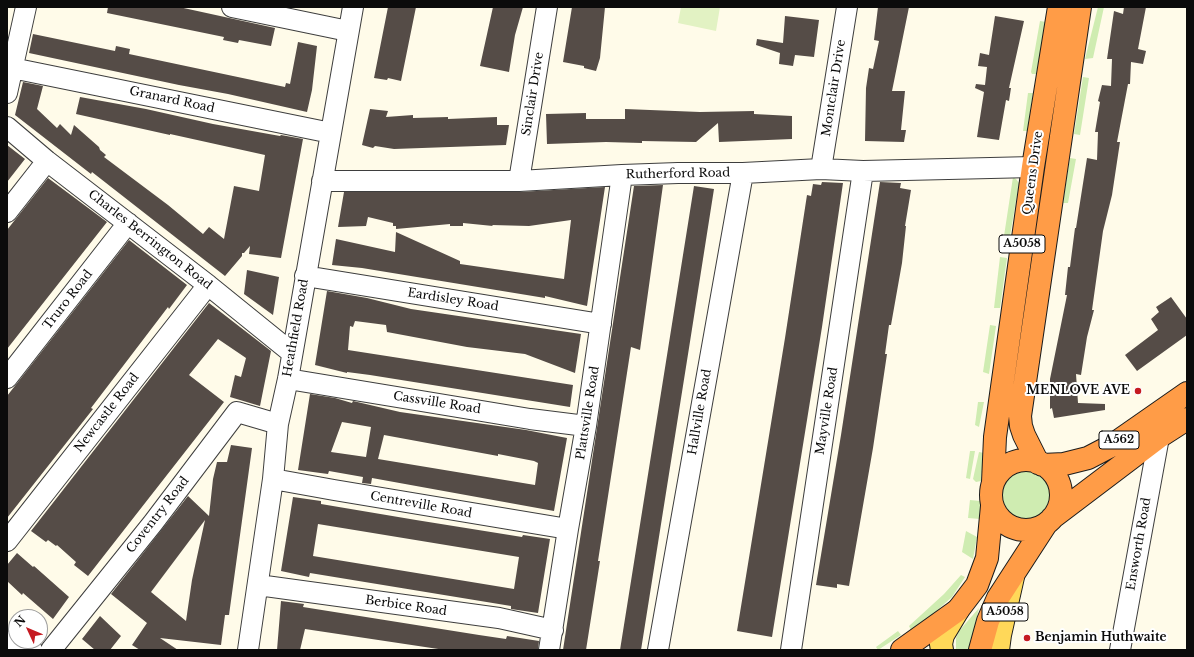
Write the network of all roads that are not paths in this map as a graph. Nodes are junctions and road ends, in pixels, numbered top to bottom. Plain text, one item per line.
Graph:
1 (26, 7) edge
2 (232, 7) edge
3 (353, 7) edge
4 (547, 7) edge
5 (848, 7) edge
6 (1059, 7) edge
7 (1080, 7) edge
8 (348, 31) junction
9 (12, 68) junction
10 (7, 93) edge
11 (7, 127) edge
12 (331, 133) junction
13 (47, 162) junction
14 (1033, 167) junction
15 (821, 169) junction
16 (863, 172) junction
17 (743, 173) junction
18 (622, 175) junction
19 (519, 180) junction
20 (322, 181) junction
21 (7, 212) edge
22 (128, 223) junction
23 (305, 276) junction
24 (208, 285) junction
25 (601, 324) junction
26 (292, 353) junction
27 (7, 378) edge
28 (288, 379) junction
29 (1187, 393) edge
30 (1187, 419) edge
31 (278, 424) junction
32 (586, 426) junction
33 (1159, 437) junction
34 (1040, 464) junction
35 (274, 479) junction
36 (993, 482) junction
37 (992, 506) junction
38 (1049, 521) junction
39 (568, 529) junction
40 (7, 541) edge
41 (1014, 574) junction
42 (258, 585) junction
43 (958, 610) junction
44 (552, 630) junction
45 (51, 650) edge
46 (248, 650) edge
47 (550, 650) edge
48 (658, 650) edge
49 (790, 650) edge
50 (902, 650) edge
51 (942, 650) edge
52 (980, 650) edge
53 (998, 650) edge
54 (1120, 650) edge

1 - 9 street
2 - 8 street
3 - 8 street, Heathfield Road
4 - 19 street, Sinclair Drive
5 - 15 street, Montclair Drive
6 - 14 highway, Queens Drive / A5058
7 - 34 highway, Queens Drive / A5058
8 - 12 street, Heathfield Road
9 - 10 street
9 - 12 street, Granard Road
11 - 13 street, Charles Berrington Road
12 - 20 street, Heathfield Road
13 - 21 street
13 - 22 street, Charles Berrington Road
14 - 16 street, Rutherford Road
14 - 36 highway, Queens Drive / A5058
15 - 16 street, Rutherford Road
15 - 17 street, Rutherford Road
16 - 49 street, Mayville Road
17 - 18 street, Rutherford Road
17 - 48 street, Hallville Road
18 - 19 street, Rutherford Road
18 - 25 street, Plattsville Road
19 - 20 street, Rutherford Road
20 - 23 street, Heathfield Road
22 - 24 street, Charles Berrington Road
22 - 27 street, Truro Road
23 - 25 street, Eardisley Road
23 - 26 street, Heathfield Road
24 - 26 street, Charles Berrington Road
24 - 40 street, Newcastle Road
25 - 32 street, Plattsville Road
26 - 28 street, Heathfield Road
28 - 31 street, Heathfield Road
28 - 32 street, Cassville Road
29 - 34 highway, A562
30 - 33 highway, A562
31 - 35 street, Heathfield Road
31 - 45 street, Coventry Road
32 - 39 street, Plattsville Road
33 - 38 highway, A562
33 - 54 street, Ensworth Road
34 - 36 highway, A562
34 - 38 highway, A562
35 - 39 street, Centreville Road
35 - 42 street, Heathfield Road
36 - 37 highway
37 - 38 highway, A562
37 - 43 highway
38 - 41 highway, A562
39 - 44 street, Plattsville Road
41 - 52 highway, A562
41 - 53 main road, A5058
42 - 44 street, Berbice Road
42 - 46 street, Heathfield Road
43 - 50 highway
43 - 51 main road
44 - 47 street, Plattsville Road

